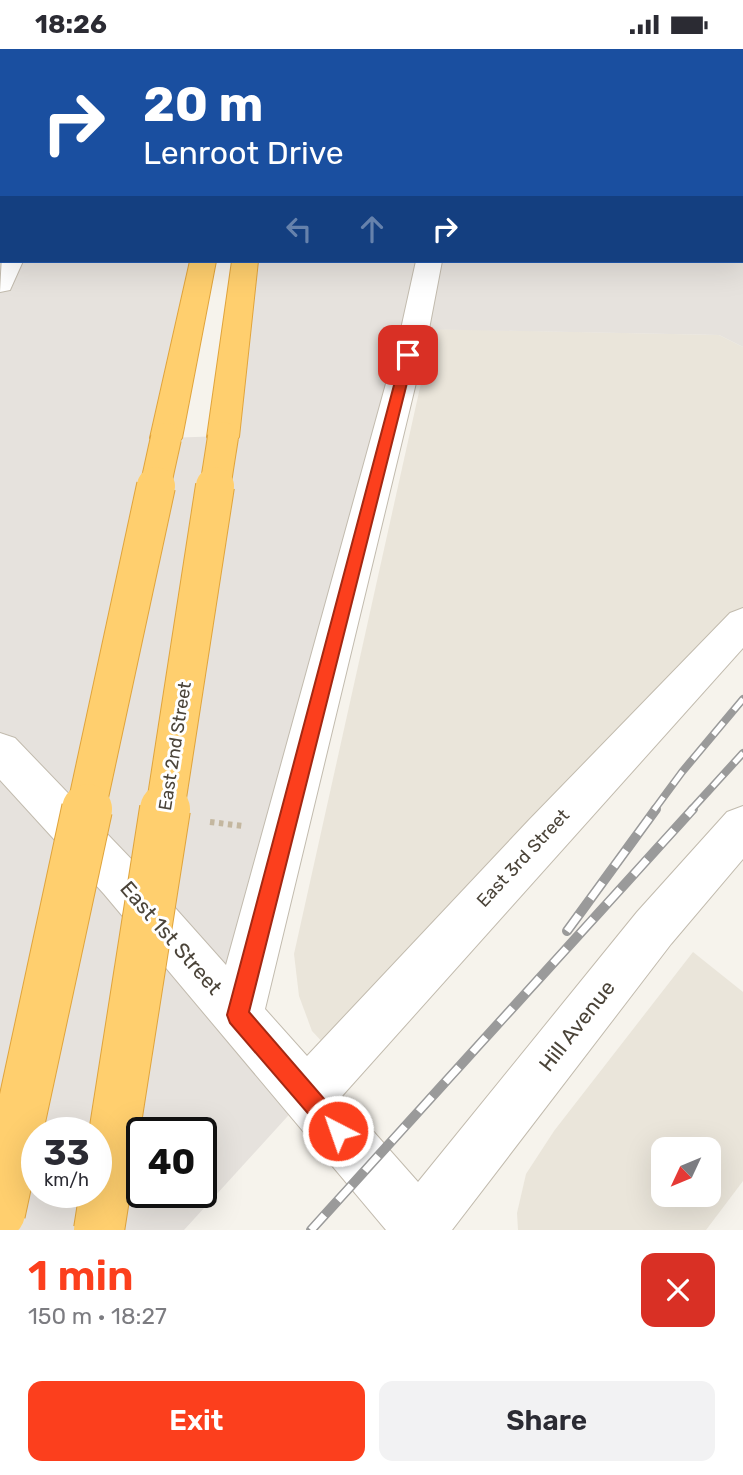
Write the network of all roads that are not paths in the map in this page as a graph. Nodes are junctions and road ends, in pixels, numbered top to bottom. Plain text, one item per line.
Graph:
1 (9, 263) edge
2 (203, 263) edge
3 (245, 263) edge
4 (429, 263) edge
5 (0, 284) edge
6 (743, 623) edge
7 (0, 751) edge
8 (23, 793) edge
9 (743, 826) edge
10 (237, 1015) junction
11 (307, 1095) junction
12 (0, 1213) edge
13 (420, 1229) edge
14 (99, 1230) edge

1 - 5 street
2 - 12 highway, bridge
3 - 14 highway, East 2nd Street, bridge
4 - 10 street
6 - 11 street, East 3rd Street
7 - 8 street, East 1st Street
8 - 10 street, East 1st Street
9 - 13 street, Hill Avenue
10 - 11 street, East 1st Street
11 - 13 street, East 1st Street

